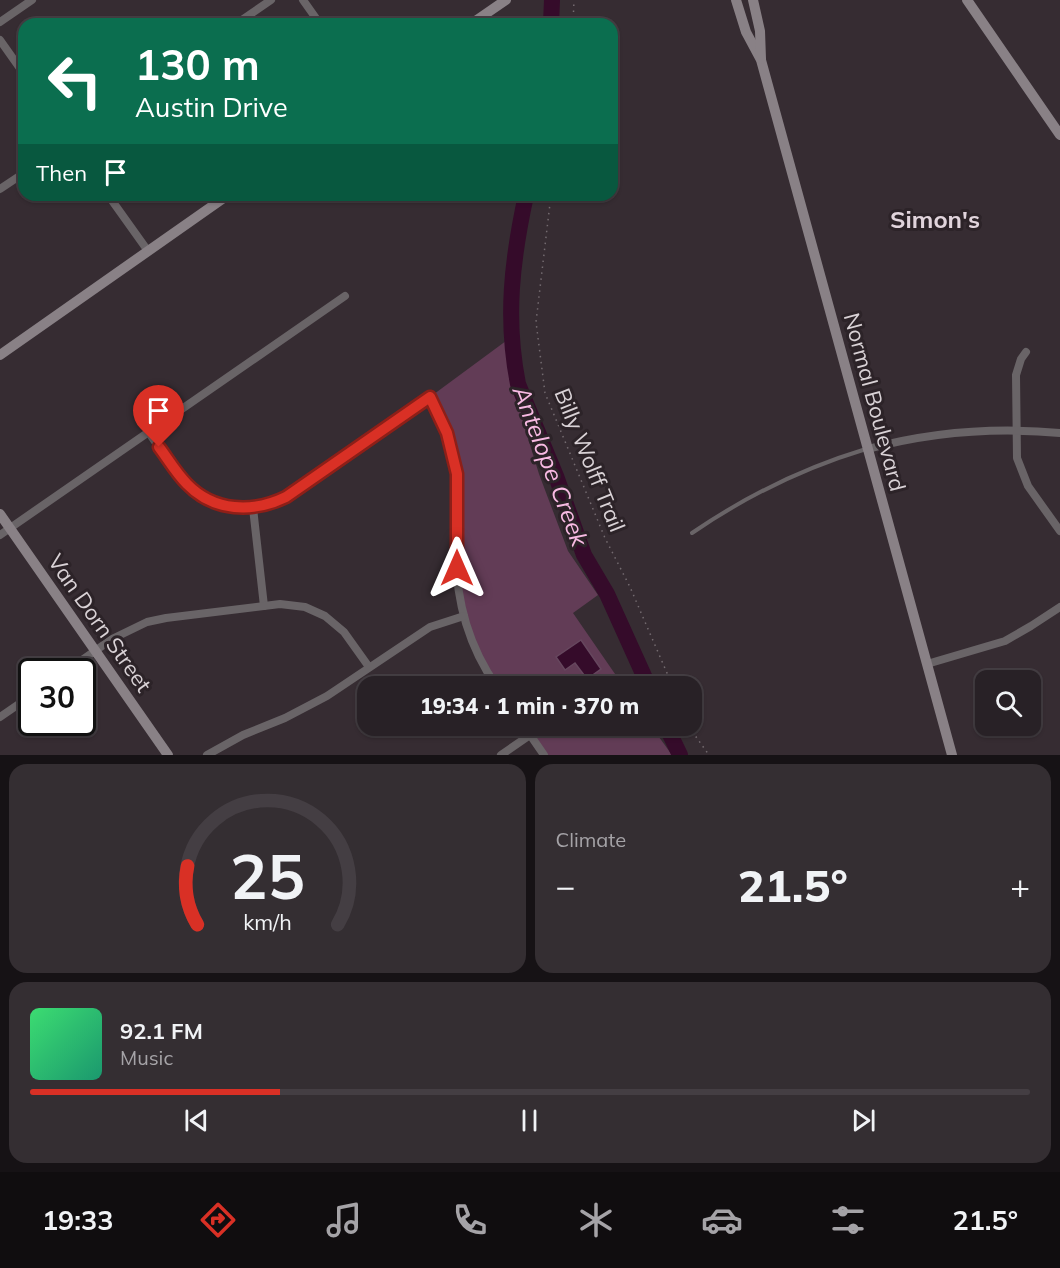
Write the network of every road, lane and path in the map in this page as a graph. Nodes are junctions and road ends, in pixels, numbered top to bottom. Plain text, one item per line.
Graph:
1 (32, 0) edge
2 (271, 0) edge
3 (303, 0) edge
4 (506, 0) edge
5 (574, 0) edge
6 (736, 0) edge
7 (753, 0) edge
8 (968, 1) edge
9 (245, 18) edge
10 (316, 18) edge
11 (480, 18) edge
12 (573, 18) edge
13 (0, 22) edge
14 (0, 40) edge
15 (761, 60) junction
16 (18, 66) edge
17 (1060, 135) edge
18 (18, 177) edge
19 (0, 189) edge
20 (112, 201) edge
21 (219, 201) edge
22 (550, 201) edge
23 (147, 251) junction
24 (345, 296) dead end
25 (1026, 352) dead end
26 (0, 354) edge
27 (1016, 430) junction
28 (149, 433) junction
29 (1060, 433) edge
30 (868, 449) junction
31 (253, 508) junction
32 (0, 514) edge
33 (10, 529) junction
34 (1060, 531) edge
35 (692, 533) dead end
36 (0, 536) edge
37 (264, 606) junction
38 (1060, 607) edge
39 (464, 616) junction
40 (96, 651) junction
41 (86, 658) edge
42 (927, 664) junction
43 (369, 668) junction
44 (490, 676) edge
45 (668, 676) edge
46 (18, 705) edge
47 (0, 717) edge
48 (529, 736) edge
49 (531, 736) edge
50 (695, 736) edge
51 (168, 755) edge
52 (207, 755) edge
53 (501, 755) edge
54 (544, 755) edge
55 (709, 755) edge
56 (952, 755) edge

1 - 13 street
2 - 9 street
3 - 10 street
4 - 11 main road
5 - 12 path
6 - 15 main road, Normal Boulevard
7 - 15 main road, Normal Boulevard
8 - 17 main road
14 - 16 street
15 - 30 main road, Normal Boulevard
18 - 19 street
20 - 23 street
21 - 23 main road
22 - 45 path, Billy Wolff Trail
23 - 26 main road
24 - 28 street
25 - 27 street
27 - 29 street
27 - 30 street
27 - 34 street
28 - 31 street
28 - 33 street
30 - 35 lane
30 - 42 main road, Normal Boulevard
31 - 37 street
31 - 39 street
32 - 33 main road, Van Dorn Street
33 - 36 street
33 - 40 main road, Van Dorn Street
37 - 40 street
37 - 43 street
38 - 42 street
39 - 43 street
39 - 44 street
40 - 41 street
40 - 51 main road, Van Dorn Street
42 - 56 main road, Normal Boulevard
43 - 52 street
46 - 47 street
48 - 53 street
49 - 54 street
50 - 55 path

